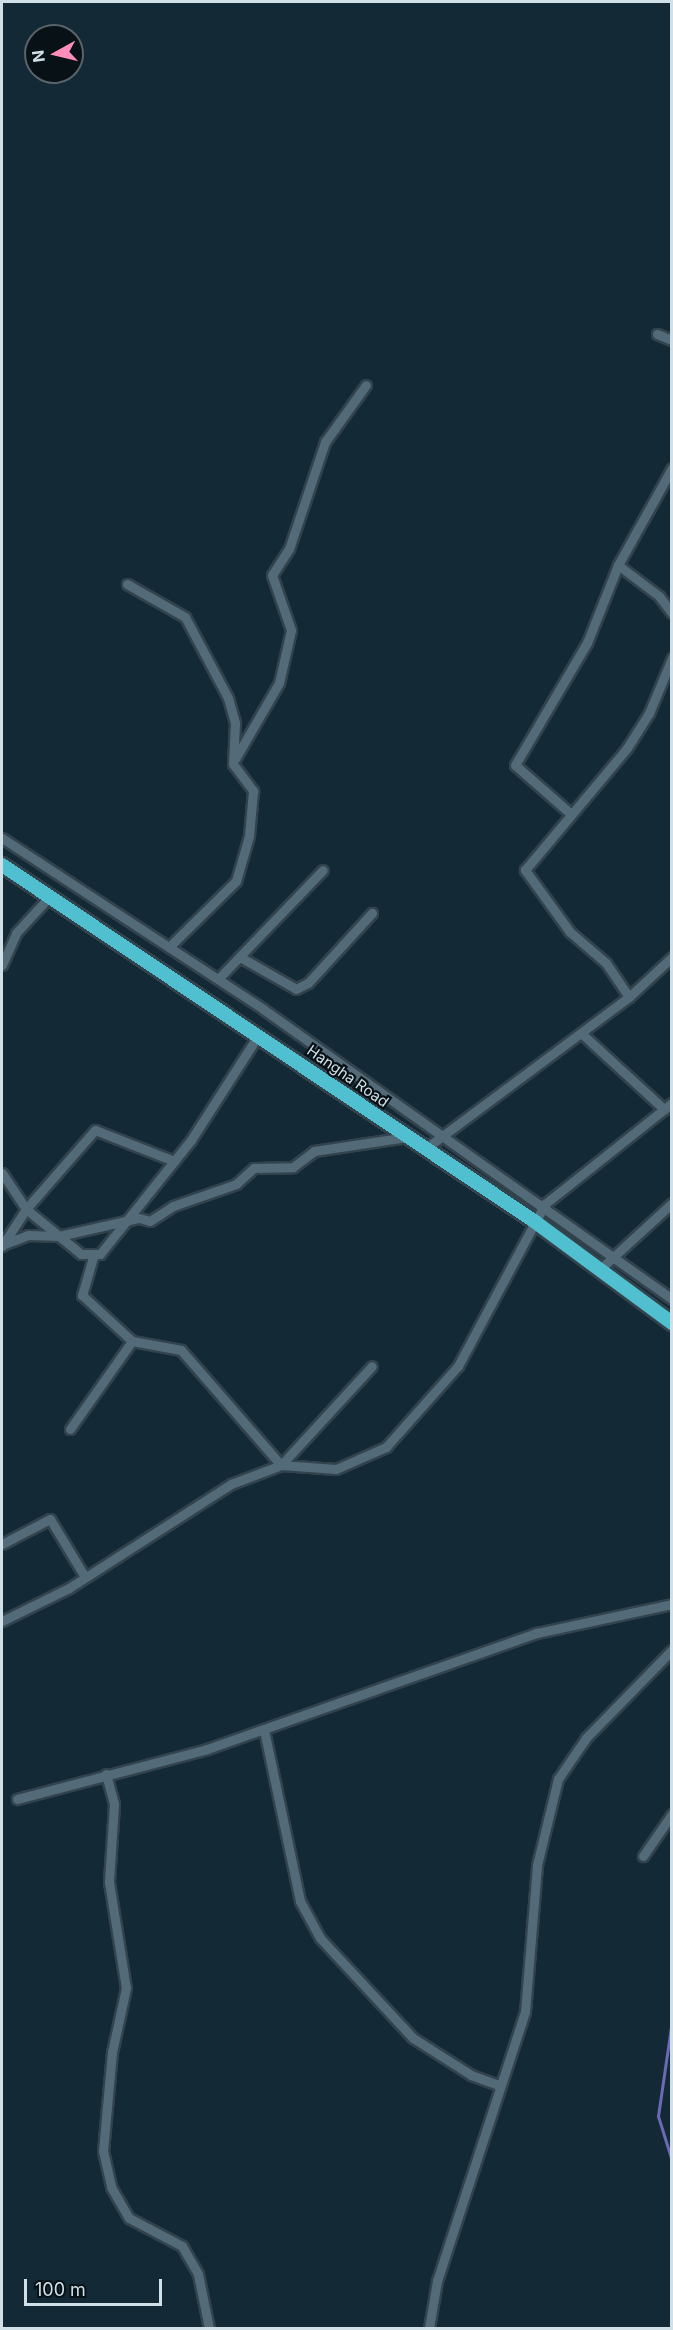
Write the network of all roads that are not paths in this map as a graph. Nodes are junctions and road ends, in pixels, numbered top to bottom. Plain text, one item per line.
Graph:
1 (657, 334) dead end
2 (672, 340) edge
3 (366, 385) dead end
4 (672, 468) edge
5 (618, 565) junction
6 (127, 584) dead end
7 (672, 614) edge
8 (672, 658) edge
9 (234, 761) junction
10 (571, 814) junction
11 (2, 838) edge
12 (2, 864) edge
13 (322, 870) dead end
14 (50, 896) junction
15 (372, 913) dead end
16 (169, 947) junction
17 (240, 957) junction
18 (672, 957) edge
19 (2, 965) edge
20 (218, 979) junction
21 (629, 997) junction
22 (581, 1033) junction
23 (259, 1034) junction
24 (668, 1106) edge
25 (442, 1136) junction
26 (407, 1137) junction
27 (425, 1149) junction
28 (174, 1161) junction
29 (2, 1173) edge
30 (672, 1203) edge
31 (545, 1204) junction
32 (26, 1209) junction
33 (534, 1221) junction
34 (123, 1222) junction
35 (59, 1236) junction
36 (2, 1246) edge
37 (612, 1256) junction
38 (93, 1257) junction
39 (599, 1270) junction
40 (672, 1299) edge
41 (672, 1323) edge
42 (132, 1341) junction
43 (372, 1366) dead end
44 (70, 1429) dead end
45 (281, 1465) junction
46 (2, 1544) edge
47 (85, 1577) junction
48 (672, 1604) edge
49 (2, 1621) edge
50 (672, 1650) edge
51 (264, 1730) junction
52 (106, 1774) junction
53 (17, 1798) dead end
54 (672, 1814) edge
55 (643, 1856) dead end
56 (499, 2085) junction
57 (209, 2328) edge
58 (429, 2328) edge

1 - 2 street
3 - 9 street
4 - 5 street
5 - 7 street
5 - 10 street
6 - 9 street
8 - 10 street
9 - 16 street
10 - 21 street
11 - 16 street
12 - 14 highway, Hangha Road
13 - 17 street
14 - 19 street
14 - 23 highway, Hangha Road
15 - 17 street
16 - 20 street
17 - 20 street
18 - 21 street
20 - 25 street
21 - 22 street
22 - 24 street
22 - 25 street
23 - 26 highway, Hangha Road
23 - 28 street
24 - 31 street
25 - 27 street
25 - 31 street
26 - 27 highway, Hangha Road
26 - 34 street
27 - 33 highway, Hangha Road
28 - 32 street
28 - 34 street
29 - 32 street
30 - 37 street
31 - 33 street
31 - 37 street
32 - 35 street
32 - 36 street
33 - 39 highway, Hangha Road
33 - 45 street
34 - 35 street
34 - 38 street
35 - 36 street
35 - 38 street
37 - 39 street
37 - 40 street
38 - 42 street
39 - 41 highway, Hangha Road
42 - 44 street
42 - 45 street
43 - 45 street
45 - 47 street
46 - 47 street
47 - 49 street
48 - 51 street
50 - 56 street
51 - 52 street
51 - 56 street
52 - 53 street
52 - 57 street
54 - 55 street
56 - 58 street

